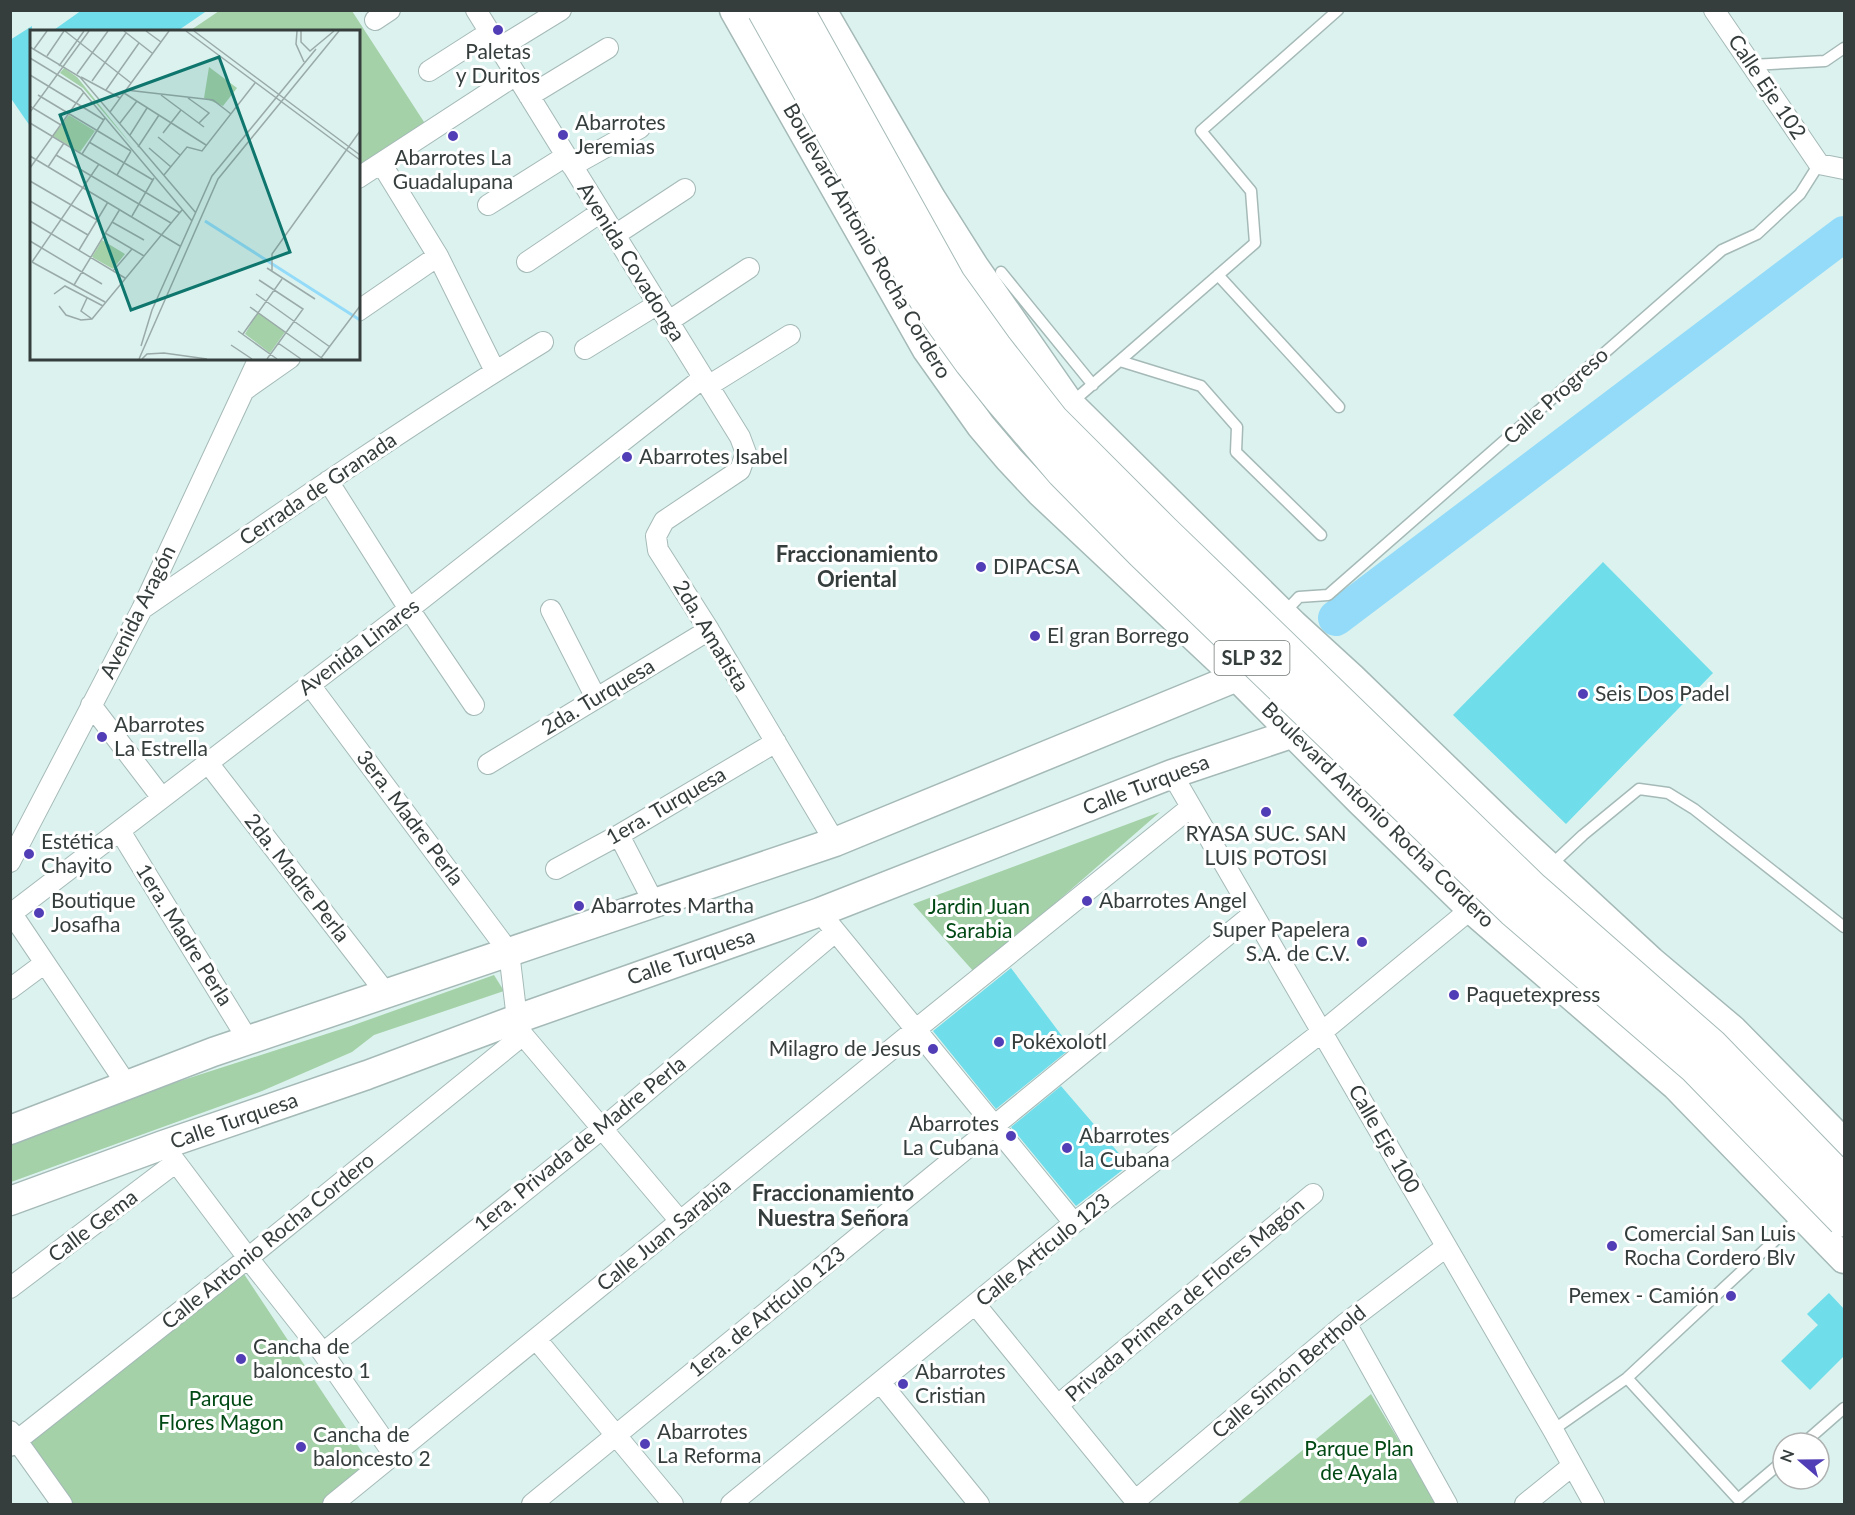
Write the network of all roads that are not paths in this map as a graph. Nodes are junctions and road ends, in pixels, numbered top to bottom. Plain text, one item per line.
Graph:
1 (476, 10) edge
2 (561, 10) edge
3 (734, 10) edge
4 (764, 10) edge
5 (797, 10) edge
6 (822, 10) edge
7 (1338, 10) edge
8 (1714, 10) edge
9 (495, 40) junction
10 (608, 48) dead end
11 (1845, 48) edge
12 (1751, 64) junction
13 (429, 71) dead end
14 (516, 75) junction
15 (529, 96) junction
16 (640, 128) dead end
17 (569, 161) junction
18 (381, 163) junction
19 (1819, 164) junction
20 (1845, 170) edge
21 (360, 177) edge
22 (685, 189) dead end
23 (488, 204) dead end
24 (601, 212) junction
25 (615, 235) junction
26 (438, 256) junction
27 (527, 262) dead end
28 (749, 268) dead end
29 (1001, 272) dead end
30 (1218, 275) junction
31 (658, 304) junction
32 (360, 310) edge
33 (669, 321) junction
34 (790, 334) dead end
35 (543, 342) dead end
36 (585, 350) dead end
37 (259, 360) edge
38 (287, 360) edge
39 (1120, 361) junction
40 (495, 371) junction
41 (706, 382) junction
42 (1093, 385) junction
43 (244, 390) junction
44 (1073, 402) junction
45 (1339, 407) dead end
46 (746, 453) joint
47 (328, 481) junction
48 (1321, 535) dead end
49 (1231, 562) junction
50 (142, 609) junction
51 (410, 609) junction
52 (551, 610) dead end
53 (1289, 614) junction
54 (1175, 620) junction
55 (709, 630) junction
56 (1237, 677) junction
57 (1351, 677) junction
58 (310, 685) junction
59 (596, 698) junction
60 (91, 705) junction
61 (474, 705) dead end
62 (1294, 733) junction
63 (1416, 740) junction
64 (776, 742) junction
65 (208, 763) junction
66 (488, 764) dead end
67 (1172, 774) junction
68 (162, 798) junction
69 (1360, 801) junction
70 (1191, 807) junction
71 (120, 831) junction
72 (619, 835) junction
73 (835, 842) junction
74 (10, 862) edge
75 (1549, 868) junction
76 (556, 869) dead end
77 (654, 903) junction
78 (1471, 909) junction
79 (11, 912) edge
80 (1253, 915) junction
81 (827, 922) junction
82 (1845, 927) edge
83 (509, 952) junction
84 (45, 963) junction
85 (10, 989) edge
86 (386, 993) junction
87 (520, 1027) junction
88 (915, 1030) junction
89 (1322, 1032) junction
90 (248, 1040) junction
91 (128, 1085) junction
92 (994, 1126) junction
93 (603, 1128) junction
94 (10, 1130) edge
95 (1845, 1143) edge
96 (169, 1154) junction
97 (1845, 1182) edge
98 (1313, 1194) dead end
99 (10, 1201) edge
100 (1802, 1215) junction
101 (1845, 1220) edge
102 (680, 1221) junction
103 (1074, 1223) junction
104 (1446, 1247) junction
105 (248, 1258) junction
106 (1845, 1259) edge
107 (10, 1288) edge
108 (975, 1304) junction
109 (1346, 1323) junction
110 (536, 1339) junction
111 (323, 1353) junction
112 (1627, 1378) junction
113 (880, 1382) junction
114 (1058, 1406) junction
115 (1845, 1408) edge
116 (1553, 1430) junction
117 (1818, 1431) edge
118 (616, 1436) junction
119 (13, 1439) edge
120 (394, 1455) junction
121 (1572, 1466) junction
122 (1771, 1471) edge
123 (1137, 1503) edge
124 (62, 1504) edge
125 (333, 1504) edge
126 (532, 1504) edge
127 (673, 1504) edge
128 (731, 1504) edge
129 (978, 1504) edge
130 (1448, 1504) edge
131 (1525, 1504) edge
132 (1594, 1504) edge

1 - 9 street, Avenida Covadonga
2 - 9 street
3 - 54 main road, Boulevard Antonio Rocha Cordero / SLP 32
4 - 101 highway, Boulevard Antonio Rocha Cordero / SLP 32, bridge
5 - 97 highway, SLP 32, bridge
6 - 44 main road, SLP 32
7 - 30 lane
8 - 12 street, Calle Eje 102
9 - 13 street
9 - 14 street, Avenida Covadonga
10 - 15 street
11 - 12 lane
12 - 19 street, Calle Eje 102
14 - 15 street, Avenida Covadonga
14 - 18 street
15 - 17 street, Avenida Covadonga
16 - 17 street
17 - 23 street
17 - 24 street, Avenida Covadonga
18 - 21 street
18 - 26 street
19 - 20 street
19 - 53 lane, Calle Progreso
22 - 25 street
24 - 25 street, Avenida Covadonga
24 - 27 street
25 - 31 street, Avenida Covadonga
26 - 32 street
26 - 40 street
28 - 33 street
29 - 42 lane
30 - 39 lane
30 - 45 lane
31 - 33 street, Avenida Covadonga
31 - 36 street
33 - 41 street, Avenida Covadonga
34 - 41 street, Avenida Linares
35 - 40 street, Cerrada de Granada
37 - 43 street, Avenida Aragón
38 - 43 street
39 - 42 lane
39 - 48 lane
40 - 47 street, Cerrada de Granada
41 - 46 street, Avenida Covadonga
41 - 51 street, Avenida Linares
42 - 44 lane
43 - 50 street, Avenida Aragón
44 - 49 main road, SLP 32
44 - 53 lane
46 - 55 street, 2da. Amatista
47 - 50 street, Cerrada de Granada
47 - 51 street
49 - 53 main road, SLP 32
49 - 54 main road
50 - 60 street, Avenida Aragón
51 - 58 street, Avenida Linares
51 - 61 street
52 - 59 street
53 - 56 main road
53 - 57 main road, SLP 32
54 - 56 main road, Boulevard Antonio Rocha Cordero / SLP 32
55 - 59 street, 2da. Turquesa
55 - 64 street, 2da. Amatista
56 - 62 main road, Boulevard Antonio Rocha Cordero / SLP 32
56 - 73 main road
57 - 62 main road, Calle Turquesa
57 - 63 main road, SLP 32
58 - 65 street, Avenida Linares
58 - 83 street, 3era. Madre Perla
59 - 66 street, 2da. Turquesa
60 - 68 street
60 - 74 street, Avenida Aragón
62 - 67 main road, Calle Turquesa
62 - 69 main road, Boulevard Antonio Rocha Cordero / SLP 32
63 - 69 main road
63 - 75 main road, SLP 32
64 - 72 street, 1era. Turquesa
64 - 73 street, 2da. Amatista
65 - 68 street, Avenida Linares
65 - 86 street, 2da. Madre Perla
67 - 70 street, Calle Eje 100
67 - 81 main road, Calle Turquesa
68 - 71 street, Avenida Linares
69 - 78 main road, Boulevard Antonio Rocha Cordero / SLP 32
70 - 80 street, Calle Eje 100
70 - 88 street, Calle Juan Sarabia
71 - 79 street, Avenida Linares
71 - 90 street, 1era. Madre Perla
72 - 76 street, 1era. Turquesa
72 - 77 street
73 - 77 main road
75 - 82 lane
75 - 95 main road, SLP 32
77 - 83 main road
78 - 89 street, Calle Artículo 123
78 - 100 main road, Boulevard Antonio Rocha Cordero / SLP 32
79 - 84 street
80 - 89 street, Calle Eje 100
80 - 92 street, 1era. de Artículo 123
81 - 87 main road, Calle Turquesa
81 - 88 street
81 - 93 street, 1era. Privada de Madre Perla
83 - 86 main road
83 - 87 street
84 - 85 street
84 - 91 street
86 - 90 main road
87 - 93 street
87 - 96 main road, Calle Turquesa
87 - 105 street, Calle Antonio Rocha Cordero
88 - 92 street
88 - 102 street, Calle Juan Sarabia
89 - 103 street, Calle Artículo 123
89 - 104 street, Calle Eje 100
90 - 91 main road
91 - 94 main road
92 - 103 street
92 - 118 street, 1era. de Artículo 123
93 - 102 street
93 - 111 street, 1era. Privada de Madre Perla
96 - 99 main road, Calle Turquesa
96 - 105 street
96 - 107 street, Calle Gema
98 - 114 street, Privada Primera de Flores Magón
100 - 106 main road, Boulevard Antonio Rocha Cordero / SLP 32
100 - 112 lane
102 - 110 street, Calle Juan Sarabia
103 - 108 street, Calle Artículo 123
104 - 109 street, Calle Simón Berthold
104 - 116 street, Calle Eje 100
105 - 111 street
105 - 119 street, Calle Antonio Rocha Cordero
108 - 113 street, Calle Artículo 123
108 - 114 street
109 - 123 street, Calle Simón Berthold
109 - 130 street
110 - 118 street
110 - 120 street, Calle Juan Sarabia
111 - 120 street
112 - 116 lane
112 - 122 lane
113 - 128 street, Calle Artículo 123
113 - 129 street
114 - 123 street
115 - 117 lane
116 - 121 street, Calle Eje 100
118 - 126 street, 1era. de Artículo 123
118 - 127 street
119 - 124 street
120 - 125 street, Calle Juan Sarabia
121 - 131 street
121 - 132 street, Calle Eje 100

